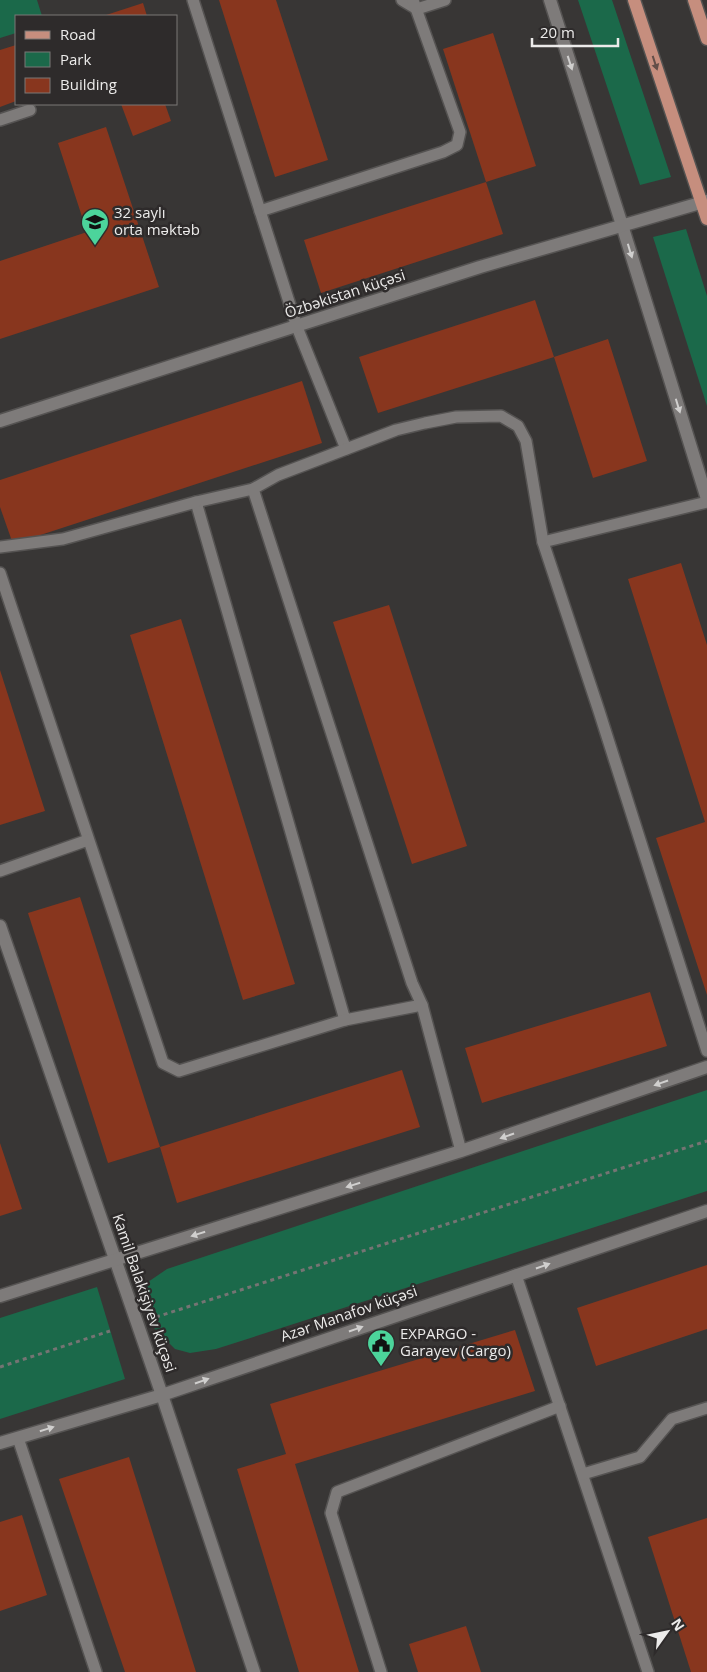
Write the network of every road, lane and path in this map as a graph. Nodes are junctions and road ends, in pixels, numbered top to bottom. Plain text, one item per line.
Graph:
1 (193, 0) edge
2 (402, 0) edge
3 (446, 0) edge
4 (550, 0) edge
5 (634, 0) edge
6 (694, 0) edge
7 (415, 4) edge
8 (707, 39) edge
9 (30, 110) dead end
10 (0, 120) edge
11 (704, 202) edge
12 (260, 211) junction
13 (707, 219) edge
14 (622, 225) junction
15 (297, 327) junction
16 (0, 421) edge
17 (346, 449) junction
18 (253, 489) junction
19 (707, 500) edge
20 (196, 502) junction
21 (543, 542) junction
22 (0, 546) edge
23 (0, 573) edge
24 (88, 840) junction
25 (0, 871) edge
26 (0, 926) edge
27 (422, 1005) junction
28 (345, 1020) junction
29 (707, 1051) edge
30 (707, 1067) edge
31 (707, 1141) edge
32 (461, 1151) junction
33 (707, 1211) edge
34 (115, 1260) junction
35 (516, 1275) junction
36 (0, 1296) edge
37 (150, 1319) dead end
38 (110, 1331) dead end
39 (0, 1366) edge
40 (162, 1395) junction
41 (560, 1406) junction
42 (707, 1408) edge
43 (18, 1438) junction
44 (0, 1443) edge
45 (583, 1474) junction
46 (96, 1672) edge
47 (254, 1672) edge
48 (381, 1672) edge
49 (648, 1672) edge

1 - 12 lane
2 - 7 lane
3 - 7 lane
4 -> 14 street
5 -> 11 main road
6 - 8 main road
7 - 12 lane
9 - 10 lane
11 - 13 main road
11 - 14 street, Özbəkistan küçəsi
12 - 15 lane
14 - 15 street, Özbəkistan küçəsi
14 -> 19 street
15 - 16 street, Özbəkistan küçəsi
15 - 17 lane
17 - 18 lane
17 - 21 lane
18 - 20 lane
18 - 27 lane
19 - 21 lane
20 - 22 lane
20 - 28 lane
21 - 29 lane
23 - 24 lane
24 - 25 lane
24 - 28 lane
26 - 34 street, Kamil Balakişiyev küçəsi
27 - 28 lane
27 - 32 lane
30 -> 32 street
31 - 37 path
32 -> 34 street
35 -> 33 street, Azər Manafov küçəsi
34 - 36 street
34 - 40 street, Kamil Balakişiyev küçəsi
40 -> 35 street, Azər Manafov küçəsi
35 - 41 lane
38 - 39 path
43 -> 40 street, Azər Manafov küçəsi
40 - 47 street, Kamil Balakişiyev küçəsi
41 - 45 lane
41 - 48 lane
42 - 45 lane
43 - 44 street, Azər Manafov küçəsi
43 - 46 lane
45 - 49 lane

